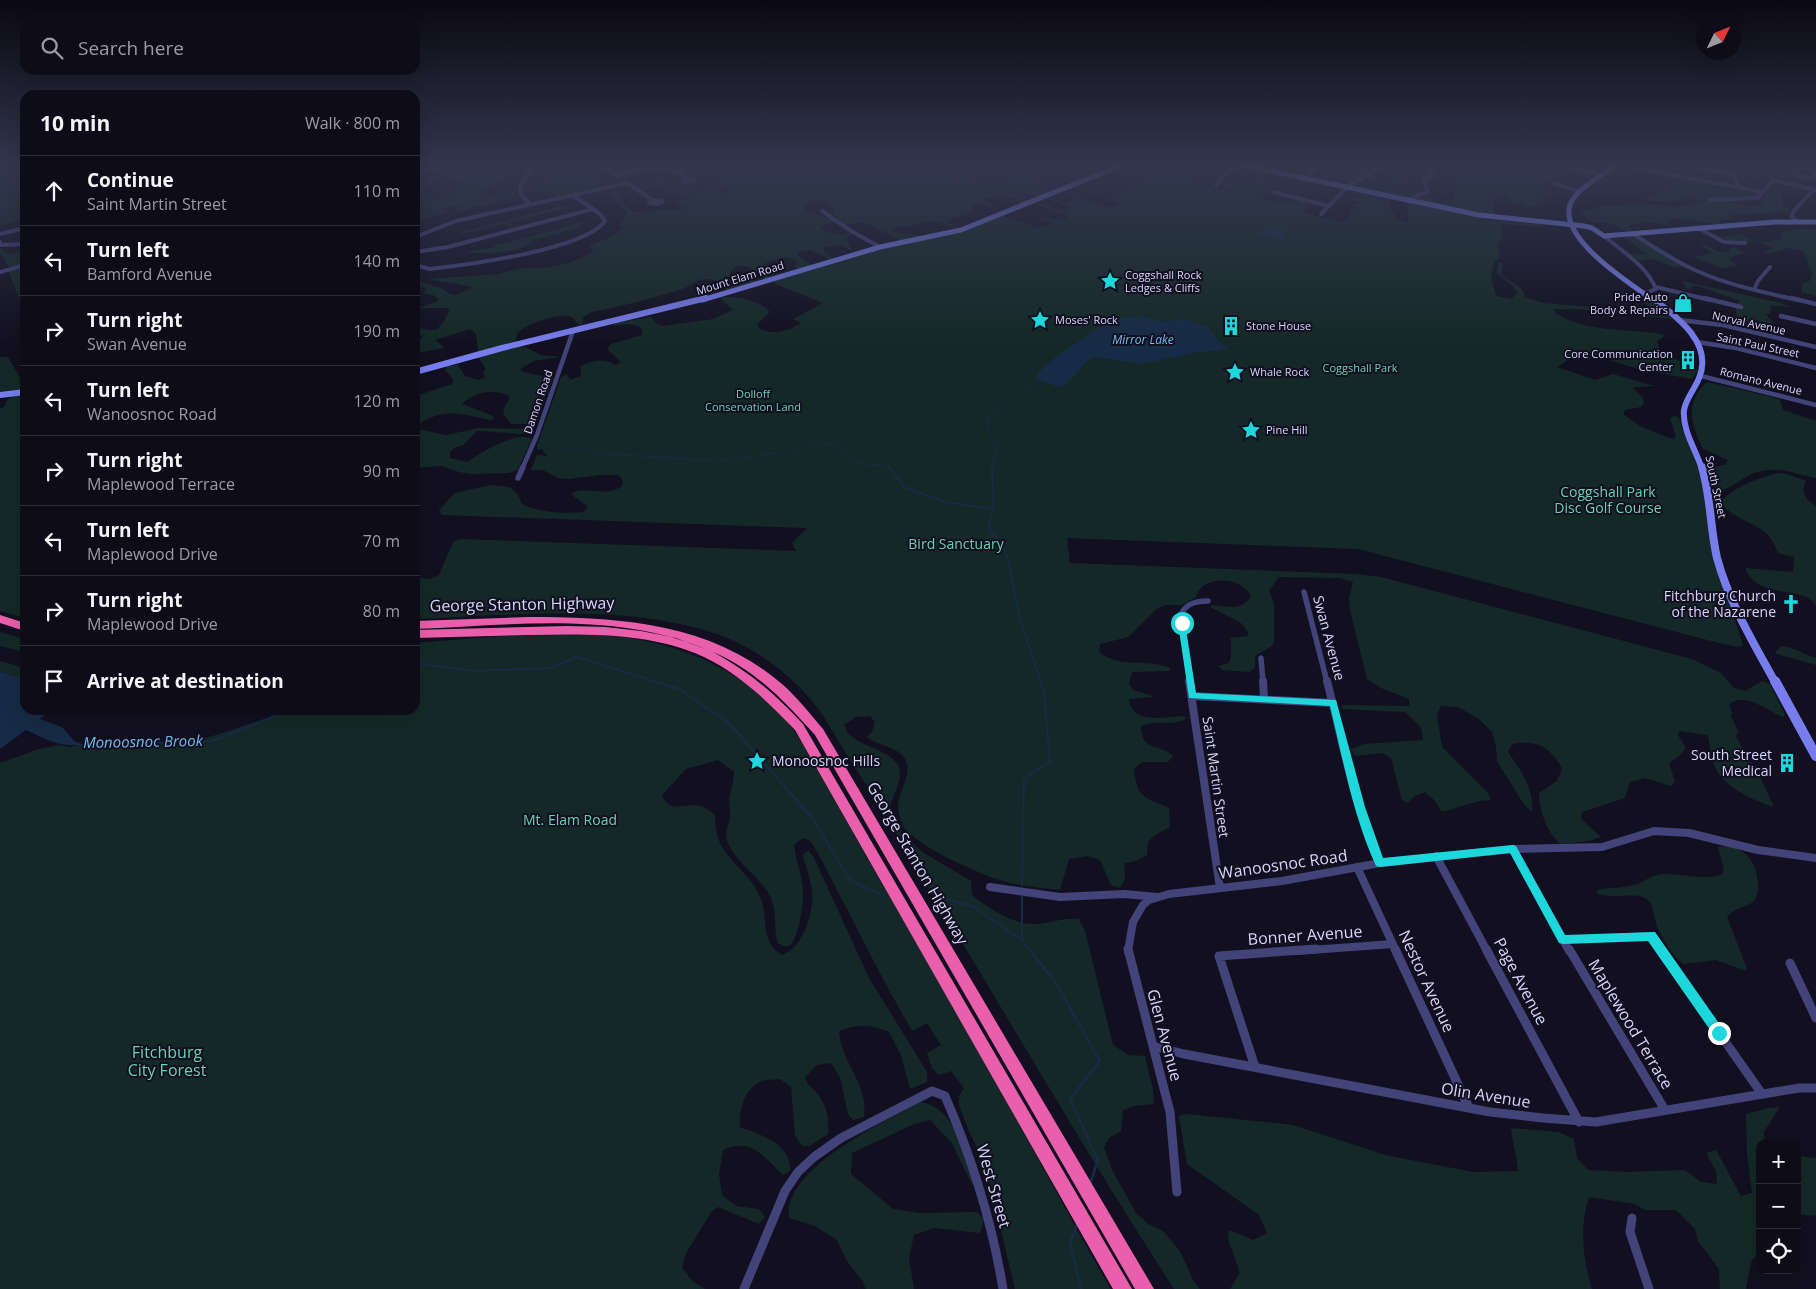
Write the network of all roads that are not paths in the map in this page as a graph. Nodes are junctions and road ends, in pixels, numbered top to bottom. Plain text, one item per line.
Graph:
1 (444, 225) edge
2 (533, 225) edge
3 (603, 225) edge
4 (843, 225) edge
5 (974, 225) edge
6 (1571, 225) edge
7 (1572, 225) edge
8 (1738, 225) edge
9 (1698, 228) junction
10 (20, 229) edge
11 (0, 234) edge
12 (420, 234) edge
13 (1633, 234) junction
14 (1604, 236) junction
15 (0, 242) edge
16 (1745, 243) dead end
17 (20, 245) edge
18 (880, 247) junction
19 (420, 251) edge
20 (20, 266) edge
21 (420, 266) edge
22 (1770, 267) dead end
23 (0, 272) edge
24 (1656, 287) junction
25 (1754, 290) junction
26 (1646, 293) junction
27 (1816, 304) edge
28 (1741, 307) dead end
29 (1781, 316) dead end
30 (1678, 320) junction
31 (1816, 324) edge
32 (573, 331) junction
33 (1697, 342) junction
34 (1816, 347) edge
35 (1816, 368) edge
36 (420, 371) edge
37 (1701, 376) junction
38 (20, 393) edge
39 (0, 395) edge
40 (1816, 405) edge
41 (518, 478) dead end
42 (1304, 592) dead end
43 (1208, 601) dead end
44 (0, 619) edge
45 (20, 625) edge
46 (420, 625) edge
47 (0, 628) edge
48 (20, 633) edge
49 (420, 634) edge
50 (1261, 658) dead end
51 (1192, 696) junction
52 (1264, 698) junction
53 (1333, 703) junction
54 (1816, 756) edge
55 (1513, 849) junction
56 (1436, 856) junction
57 (1816, 858) edge
58 (1380, 862) junction
59 (1357, 867) junction
60 (990, 887) dead end
61 (1220, 888) junction
62 (1158, 897) junction
63 (1563, 940) junction
64 (1393, 944) junction
65 (1790, 963) dead end
66 (1816, 1018) edge
67 (1153, 1046) junction
68 (1255, 1067) junction
69 (1816, 1088) edge
70 (1762, 1094) junction
71 (1469, 1108) junction
72 (1666, 1110) junction
73 (1579, 1122) junction
74 (1177, 1192) dead end
75 (1632, 1218) dead end
76 (744, 1289) edge
77 (1003, 1289) edge
78 (1123, 1289) edge
79 (1145, 1289) edge
80 (1649, 1289) edge

1 - 12 street
2 - 19 street
3 - 21 street
4 - 18 street
5 - 18 main road, Mount Elam Road
6 - 26 main road
7 - 14 main road
8 - 9 main road
9 - 13 main road
9 - 16 street
10 - 11 street
13 - 14 main road
13 - 25 street
14 - 24 street
15 - 17 street
18 - 32 main road, Mount Elam Road
20 - 23 street
22 - 25 street
24 - 26 street
24 - 28 street
25 - 27 street
26 - 30 main road
29 - 31 street
30 - 33 main road
30 - 34 street, Norval Avenue
32 - 36 main road, Mount Elam Road
32 - 41 street, Damon Road
33 - 35 street, Saint Paul Street
33 - 37 main road
37 - 40 street, Romano Avenue
37 - 54 main road, South Street
38 - 39 main road
42 - 53 street, Swan Avenue
43 - 51 street, Saint Martin Street
44 - 45 highway
46 - 79 highway, George Stanton Highway
47 - 48 highway
49 - 78 highway, George Stanton Highway
50 - 52 street
51 - 52 street
51 - 61 street, Saint Martin Street
52 - 53 street
53 - 58 street, Swan Avenue
55 - 56 street, Wanoosnoc Road
55 - 57 street, Wanoosnoc Road
55 - 63 street, Maplewood Terrace
56 - 58 street, Wanoosnoc Road
56 - 73 street, Page Avenue
58 - 59 street, Wanoosnoc Road
59 - 61 street, Wanoosnoc Road
59 - 64 street, Nestor Avenue
60 - 62 street, Wanoosnoc Road
61 - 62 street, Wanoosnoc Road
62 - 67 street, Glen Avenue
63 - 70 street
63 - 72 street, Maplewood Terrace
64 - 68 street, Bonner Avenue
64 - 71 street, Nestor Avenue
65 - 66 street
67 - 68 street, Olin Avenue
67 - 74 street, Glen Avenue
68 - 71 street, Olin Avenue
69 - 70 street, Olin Avenue
70 - 72 street, Olin Avenue
71 - 73 street, Olin Avenue
72 - 73 street, Olin Avenue
75 - 80 street
76 - 77 street, West Street

